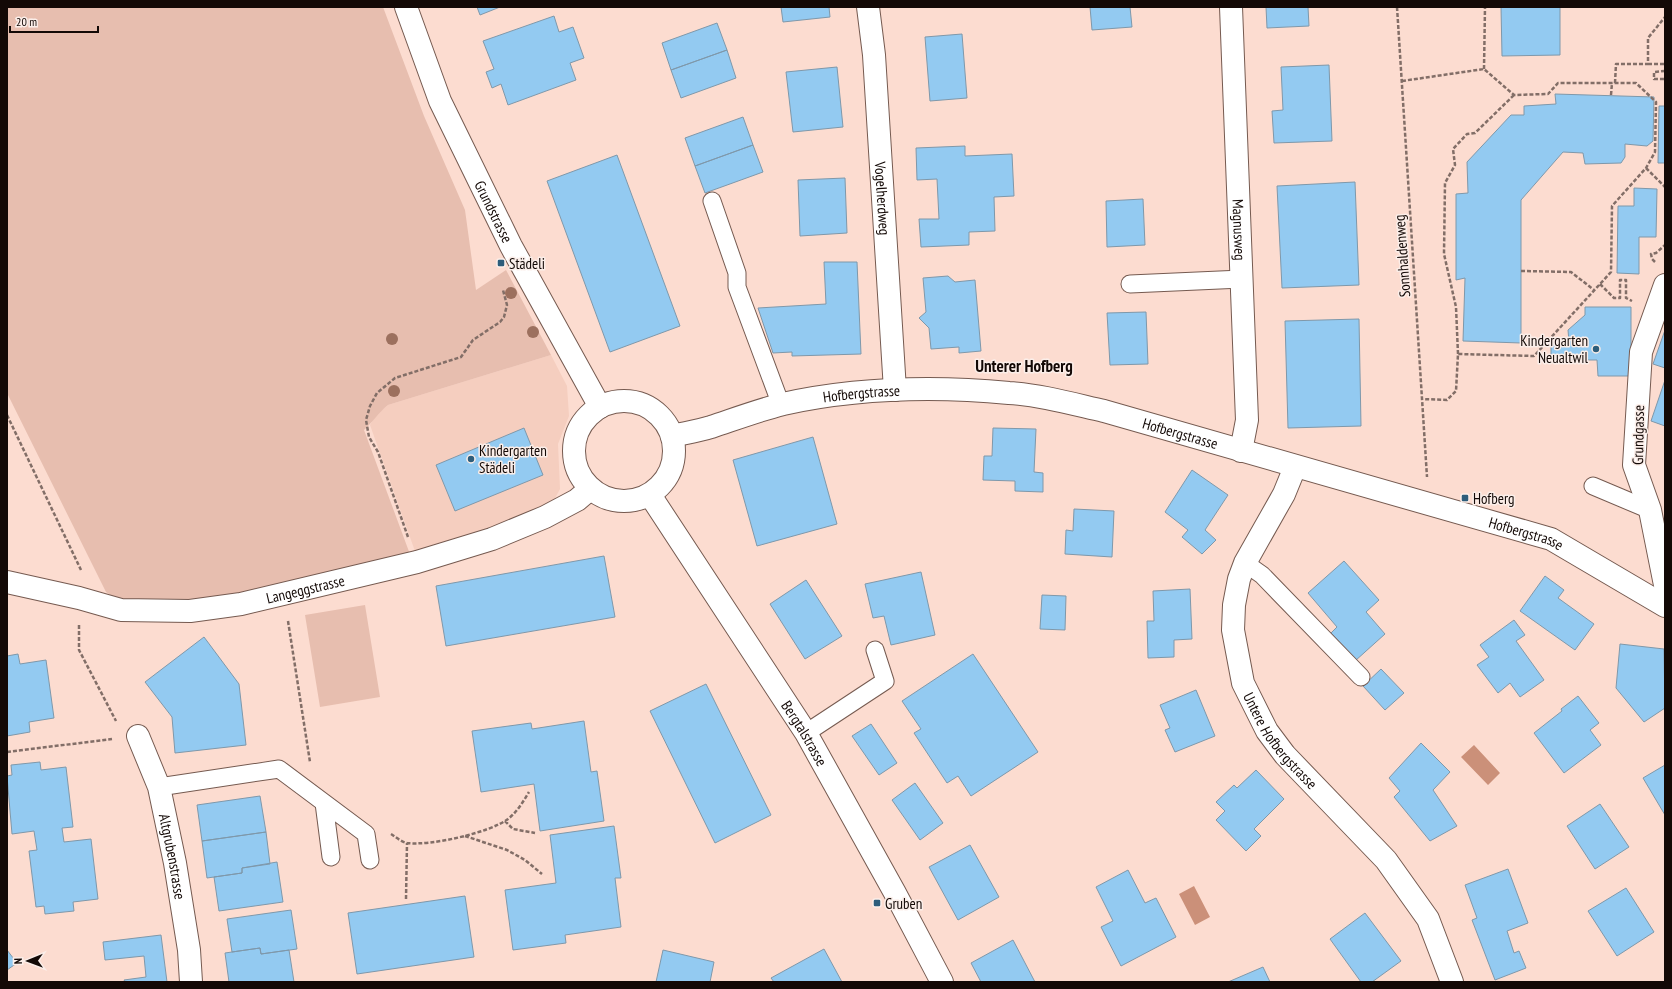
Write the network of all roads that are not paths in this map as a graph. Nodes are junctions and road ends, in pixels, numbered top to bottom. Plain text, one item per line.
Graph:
1 (406, 7) edge
2 (868, 7) edge
3 (1231, 7) edge
4 (712, 201) dead end
5 (1242, 279) junction
6 (1130, 284) dead end
7 (1665, 285) edge
8 (895, 390) junction
9 (781, 405) junction
10 (600, 407) junction
11 (672, 436) junction
12 (1241, 451) junction
13 (1295, 467) junction
14 (1593, 486) dead end
15 (590, 489) junction
16 (650, 495) junction
17 (1650, 510) junction
18 (1244, 563) junction
19 (7, 582) edge
20 (1665, 585) edge
21 (1665, 606) edge
22 (875, 650) dead end
23 (1361, 677) dead end
24 (806, 733) junction
25 (131, 737) road end
26 (159, 787) junction
27 (324, 803) junction
28 (331, 857) dead end
29 (370, 860) dead end
30 (191, 982) edge
31 (942, 982) edge
32 (1452, 982) edge

1 - 10 street, Grundstrasse
2 - 8 street, Vogelherdweg
3 - 5 street, Magnusweg
4 - 9 lane
5 - 6 lane
5 - 12 street, Magnusweg
7 - 17 street, Grundgasse
8 - 9 street, Hofbergstrasse
8 - 12 street, Hofbergstrasse
9 - 11 street, Hofbergstrasse
10 - 11 street
10 - 15 street
11 - 16 street
12 - 13 street, Hofbergstrasse
13 - 18 street, Untere Hofbergstrasse
13 - 21 street, Hofbergstrasse
14 - 17 lane
15 - 16 street
15 - 19 street, Langeggstrasse
16 - 24 street, Bergtalstrasse
17 - 20 street, Grundgasse
18 - 23 lane
18 - 32 street, Untere Hofbergstrasse
22 - 24 lane
24 - 31 street, Bergtalstrasse
25 - 26 street, Altgrubenstrasse
26 - 27 lane
26 - 30 street, Altgrubenstrasse
27 - 28 lane
27 - 29 lane

